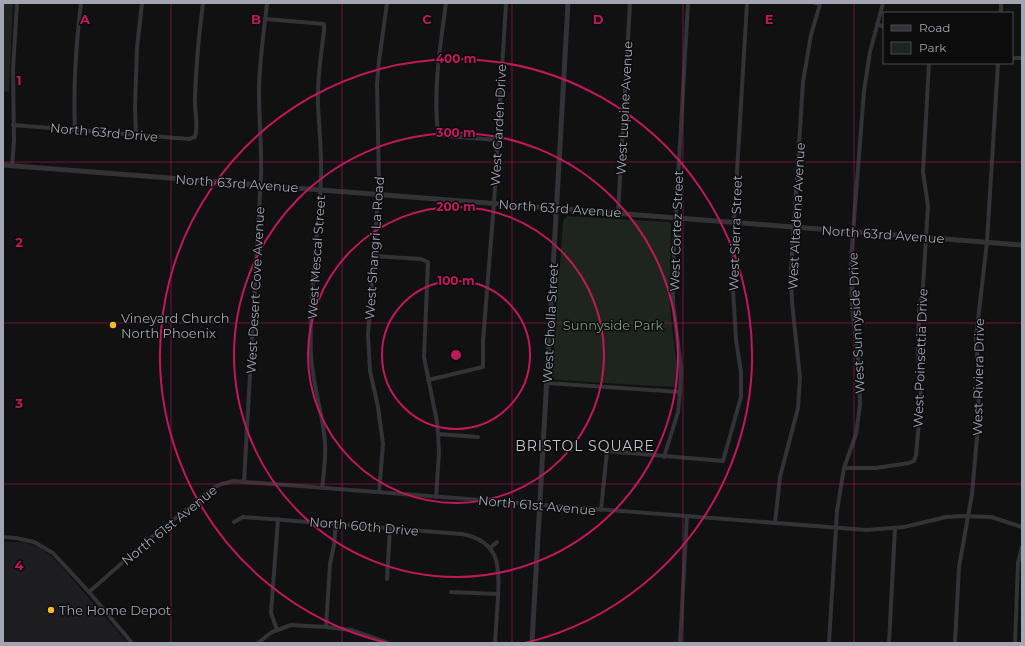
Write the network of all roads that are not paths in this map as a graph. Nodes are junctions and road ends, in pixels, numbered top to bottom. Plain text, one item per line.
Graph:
1 (17, 3) edge
2 (81, 3) edge
3 (142, 3) edge
4 (203, 3) edge
5 (268, 3) edge
6 (387, 3) edge
7 (446, 3) edge
8 (506, 3) edge
9 (568, 3) edge
10 (630, 3) edge
11 (688, 3) edge
12 (747, 3) edge
13 (818, 3) edge
14 (883, 3) edge
15 (266, 19) junction
16 (877, 24) junction
17 (883, 27) edge
18 (929, 64) edge
19 (998, 64) edge
20 (13, 125) junction
21 (75, 130) junction
22 (136, 135) junction
23 (497, 140) junction
24 (3, 165) edge
25 (12, 166) junction
26 (261, 185) junction
27 (320, 190) junction
28 (379, 194) junction
29 (494, 203) junction
30 (556, 208) junction
31 (618, 213) junction
32 (676, 217) junction
33 (734, 222) junction
34 (793, 227) junction
35 (853, 232) junction
36 (926, 237) junction
37 (987, 242) junction
38 (1022, 245) edge
39 (374, 256) junction
40 (428, 380) junction
41 (547, 384) junction
42 (680, 392) junction
43 (438, 434) junction
44 (478, 437) dead end
45 (664, 457) junction
46 (844, 468) junction
47 (244, 482) junction
48 (322, 488) junction
49 (379, 492) junction
50 (436, 497) junction
51 (540, 505) junction
52 (602, 510) junction
53 (687, 516) junction
54 (967, 516) junction
55 (278, 519) junction
56 (234, 522) dead end
57 (775, 523) junction
58 (336, 524) junction
59 (1022, 527) edge
60 (390, 528) junction
61 (835, 528) junction
62 (895, 528) junction
63 (3, 537) edge
64 (497, 542) dead end
65 (1022, 547) edge
66 (490, 548) junction
67 (387, 579) dead end
68 (89, 592) junction
69 (451, 592) dead end
70 (498, 594) junction
71 (326, 627) junction
72 (277, 630) junction
73 (132, 643) edge
74 (258, 643) edge
75 (388, 643) edge
76 (495, 643) edge
77 (532, 643) edge
78 (680, 643) edge
79 (829, 643) edge
80 (889, 643) edge
81 (955, 643) edge
82 (1015, 643) edge

1 - 20 street
2 - 21 street
3 - 22 street
4 - 22 street, North 63rd Drive
5 - 15 street, West Desert Cove Avenue
6 - 28 street, West Shangri La Road
7 - 23 street
8 - 23 street, West Garden Drive
9 - 30 street, West Cholla Street
10 - 31 street, West Lupine Avenue
11 - 32 street, West Cortez Street
12 - 33 street, West Sierra Street
13 - 34 street, West Altadena Avenue
14 - 16 street, West Sunnyside Drive
15 - 26 street, West Desert Cove Avenue
15 - 27 street, West Mescal Street
16 - 17 street
16 - 35 street, West Sunnyside Drive
18 - 36 street, West Poinsettia Drive
19 - 37 street, West Riviera Drive
20 - 21 street, North 63rd Drive
20 - 25 street
21 - 22 street, North 63rd Drive
23 - 29 street, West Garden Drive
24 - 25 street, North 63rd Avenue
25 - 26 street, North 63rd Avenue
26 - 27 street, North 63rd Avenue
26 - 47 street, West Desert Cove Avenue
27 - 28 street, North 63rd Avenue
27 - 48 street, West Mescal Street
28 - 29 street, North 63rd Avenue
28 - 39 street, West Shangri La Road
29 - 30 street, North 63rd Avenue
29 - 40 street, West Garden Drive
30 - 31 street, North 63rd Avenue
30 - 41 street, West Cholla Street
31 - 32 street, North 63rd Avenue
32 - 33 street, North 63rd Avenue
32 - 42 street, West Cortez Street
33 - 34 street, North 63rd Avenue
33 - 45 street, West Sierra Street
34 - 35 street, North 63rd Avenue
34 - 57 street, West Altadena Avenue
35 - 36 street, North 63rd Avenue
35 - 46 street, West Sunnyside Drive
36 - 37 street, North 63rd Avenue
36 - 46 street, West Poinsettia Drive
37 - 38 street, North 63rd Avenue
37 - 54 street, West Riviera Drive
39 - 40 street
39 - 49 street, West Shangri La Road
40 - 43 street
41 - 42 street
41 - 51 street, West Cholla Street
42 - 45 street, West Cortez Street
43 - 44 street
43 - 50 street
45 - 52 street
46 - 61 street, West Sunnyside Drive
47 - 48 street, North 61st Avenue
47 - 68 street, North 61st Avenue
48 - 49 street, North 61st Avenue
49 - 50 street, North 61st Avenue
50 - 51 street, North 61st Avenue
51 - 52 street, North 61st Avenue
51 - 77 street, West Cholla Street
52 - 53 street, North 61st Avenue
53 - 57 street, North 61st Avenue
53 - 78 street
54 - 59 street, North 61st Avenue
54 - 62 street, North 61st Avenue
54 - 81 street, West Riviera Drive
55 - 56 street, North 60th Drive
55 - 58 street, North 60th Drive
55 - 72 street
57 - 61 street, North 61st Avenue
58 - 60 street, North 60th Drive
58 - 71 street
60 - 66 street, North 60th Drive
60 - 67 street
61 - 62 street, North 61st Avenue
61 - 79 street, West Sunnyside Drive
62 - 80 street
63 - 68 street
64 - 66 street
65 - 82 street
66 - 70 street
68 - 73 street
69 - 70 street
70 - 76 street
71 - 72 street
71 - 75 street
72 - 74 street

